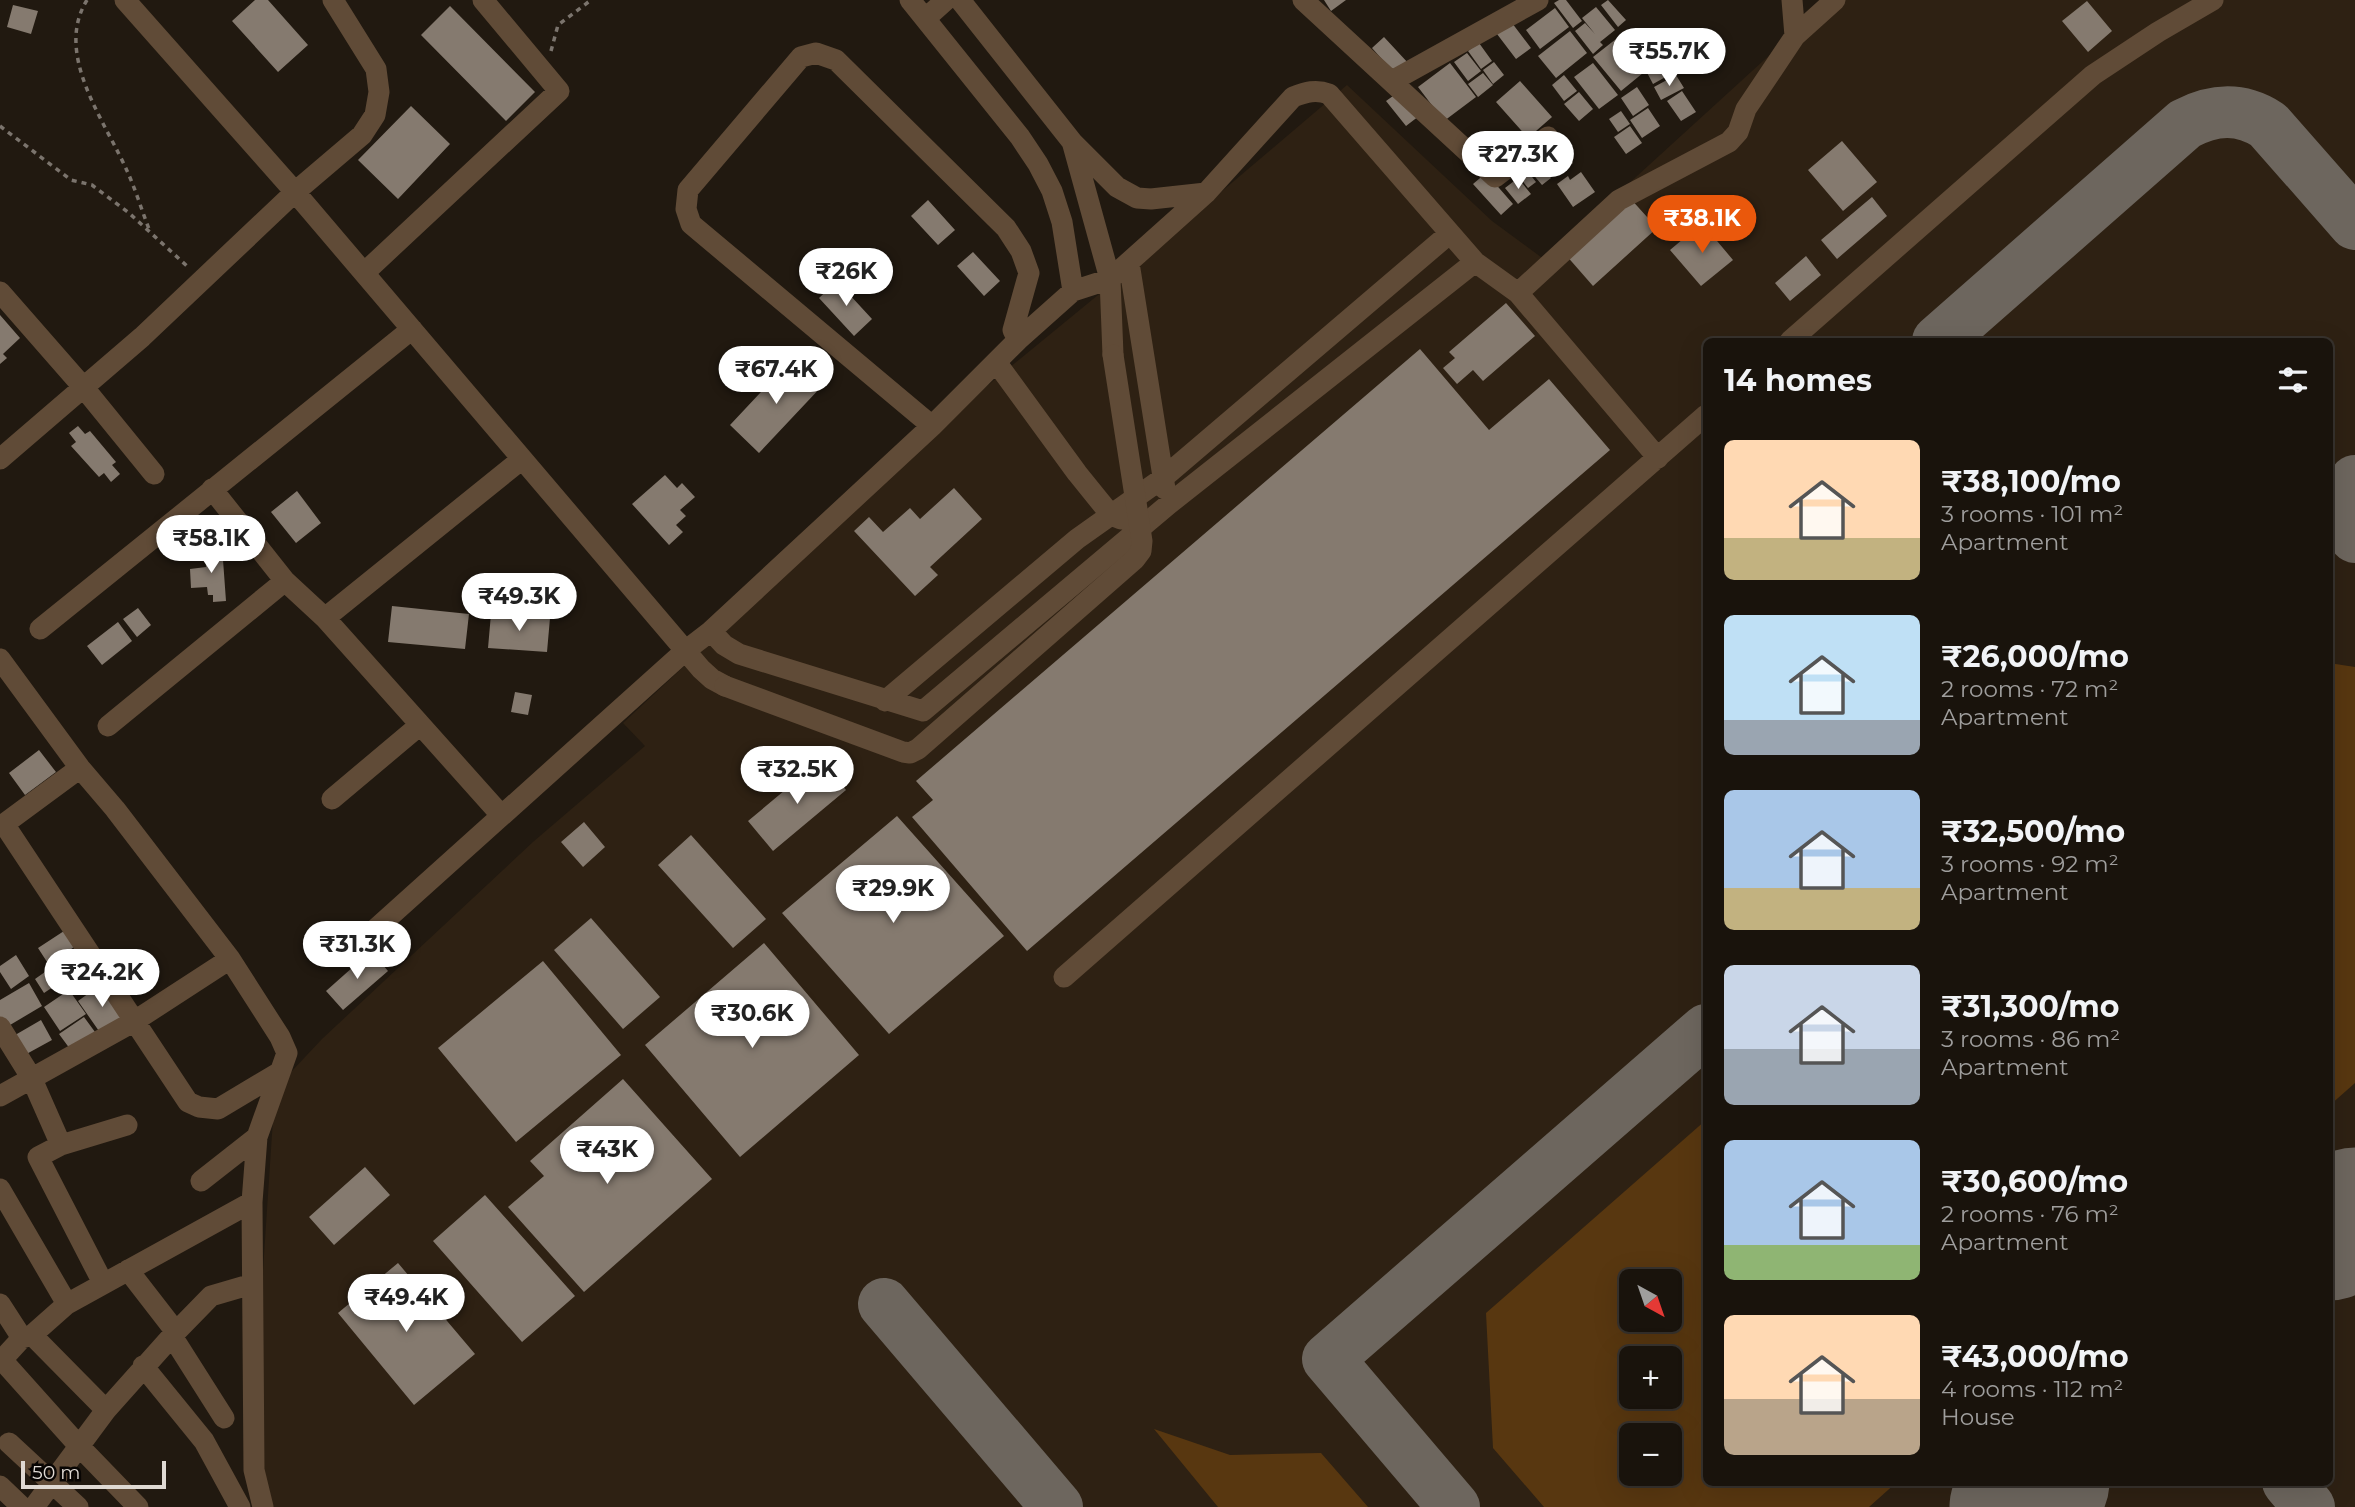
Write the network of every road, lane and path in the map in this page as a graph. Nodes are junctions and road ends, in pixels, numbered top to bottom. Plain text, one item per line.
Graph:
1 (87, 0) edge
2 (125, 0) edge
3 (333, 0) edge
4 (483, 0) edge
5 (591, 0) edge
6 (910, 0) edge
7 (946, 0) edge
8 (960, 0) edge
9 (1303, 0) edge
10 (1538, 0) edge
11 (1792, 0) edge
12 (1835, 0) edge
13 (2213, 0) edge
14 (926, 18) junction
15 (1795, 36) junction
16 (544, 74) junction
17 (1392, 82) junction
18 (1049, 114) junction
19 (0, 126) edge
20 (1020, 137) junction
21 (1548, 137) dead end
22 (1073, 143) junction
23 (295, 192) junction
24 (1206, 193) junction
25 (149, 231) junction
26 (1449, 234) junction
27 (1129, 262) junction
28 (1475, 262) junction
29 (364, 273) junction
30 (1110, 279) junction
31 (203, 280) junction
32 (1073, 291) junction
33 (0, 292) edge
34 (1518, 293) junction
35 (412, 329) junction
36 (1793, 338) edge
37 (1018, 340) junction
38 (996, 362) junction
39 (84, 388) junction
40 (1703, 418) edge
41 (932, 426) junction
42 (1658, 458) junction
43 (0, 459) edge
44 (522, 459) junction
45 (154, 474) dead end
46 (1163, 478) junction
47 (212, 489) junction
48 (1111, 515) junction
49 (285, 581) junction
50 (325, 618) junction
51 (40, 629) dead end
52 (711, 631) junction
53 (685, 651) junction
54 (0, 659) edge
55 (885, 701) junction
56 (420, 725) junction
57 (108, 726) dead end
58 (80, 768) junction
59 (332, 799) dead end
60 (501, 815) junction
61 (2, 825) edge
62 (370, 934) dead end
63 (230, 959) junction
64 (1063, 977) dead end
65 (133, 1022) junction
66 (0, 1027) edge
67 (279, 1072) junction
68 (32, 1077) junction
69 (0, 1096) edge
70 (127, 1125) dead end
71 (257, 1137) junction
72 (61, 1145) junction
73 (201, 1181) dead end
74 (0, 1189) edge
75 (252, 1202) junction
76 (128, 1270) junction
77 (103, 1283) junction
78 (252, 1284) junction
79 (0, 1304) edge
80 (67, 1304) junction
81 (174, 1334) junction
82 (27, 1336) junction
83 (1, 1361) edge
84 (143, 1366) junction
85 (106, 1410) junction
86 (224, 1418) dead end
87 (9, 1443) dead end
88 (79, 1446) junction
89 (52, 1483) junction
90 (0, 1486) edge
91 (22, 1507) edge
92 (34, 1507) edge
93 (78, 1507) edge
94 (138, 1507) edge
95 (240, 1507) edge
96 (263, 1507) edge

1 - 25 path
2 - 23 street
3 - 23 street
4 - 16 street
5 - 16 path
6 - 14 street
7 - 14 street
8 - 18 street
9 - 17 street
10 - 17 street
11 - 15 street
12 - 15 street
13 - 36 street
14 - 20 street
15 - 34 street
16 - 29 street
17 - 21 street
18 - 20 street
18 - 22 street
19 - 25 path
20 - 32 street
22 - 24 street
22 - 30 street
23 - 29 street
23 - 31 street
24 - 26 street
24 - 27 street
25 - 31 path
26 - 28 street
26 - 46 street
27 - 30 street
27 - 46 street
28 - 34 street
28 - 55 street
29 - 35 street
30 - 32 street
30 - 53 street, bridge
31 - 39 street
32 - 37 street
33 - 39 street
34 - 42 street
35 - 44 street
35 - 47 street
37 - 38 street
37 - 41 street
38 - 41 street
38 - 48 street
39 - 43 street
39 - 45 street
40 - 42 street
41 - 52 street
42 - 64 street
44 - 50 street
44 - 53 street
46 - 48 street
47 - 49 street
47 - 51 street
48 - 55 street
49 - 50 street
49 - 57 street
50 - 56 street
52 - 53 street
52 - 55 street
53 - 60 street
54 - 58 street
56 - 59 street
56 - 60 street
58 - 61 street
58 - 63 street
60 - 62 street
61 - 65 street
63 - 65 street
63 - 67 street
65 - 67 street
65 - 68 street
66 - 68 street
67 - 71 street
68 - 69 street
68 - 72 street
70 - 72 street
71 - 73 street
71 - 75 street
72 - 77 street
74 - 80 street
75 - 76 street
75 - 78 street
76 - 77 street
76 - 81 street
77 - 80 street
78 - 81 street
78 - 96 street
79 - 82 street
80 - 82 street
81 - 84 street
81 - 86 street
82 - 83 street
82 - 85 street
83 - 88 street
84 - 85 street
84 - 95 street
85 - 88 street
87 - 89 street
88 - 89 street
88 - 94 street
89 - 92 street
89 - 93 street
90 - 91 street

